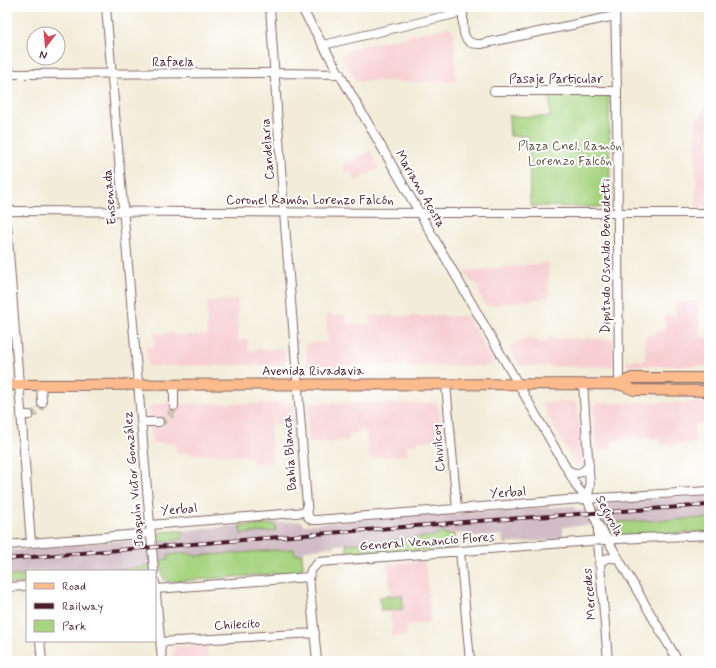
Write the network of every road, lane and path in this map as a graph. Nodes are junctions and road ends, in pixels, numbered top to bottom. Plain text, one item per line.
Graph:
1 (106, 7) edge
2 (270, 7) edge
3 (301, 7) edge
4 (615, 7) edge
5 (463, 10) edge
6 (615, 16) junction
7 (323, 45) junction
8 (275, 73) junction
9 (7, 74) edge
10 (111, 74) junction
11 (340, 74) junction
12 (494, 91) dead end
13 (617, 91) junction
14 (7, 211) edge
15 (123, 211) junction
16 (284, 212) junction
17 (420, 213) junction
18 (618, 213) junction
19 (709, 213) edge
20 (7, 226) edge
21 (709, 378) edge
22 (41, 384) junction
23 (139, 384) junction
24 (174, 384) junction
25 (297, 384) junction
26 (446, 384) junction
27 (518, 384) junction
28 (583, 384) junction
29 (619, 384) junction
30 (7, 385) edge
31 (19, 385) junction
32 (709, 390) edge
33 (42, 402) dead end
34 (174, 406) tunnel mouth
35 (142, 422) junction
36 (159, 422) tunnel mouth
37 (589, 465) junction
38 (567, 469) junction
39 (709, 491) edge
40 (588, 499) junction
41 (457, 509) junction
42 (308, 515) junction
43 (598, 525) junction
44 (150, 529) junction
45 (709, 535) edge
46 (608, 540) junction
47 (598, 541) junction
48 (31, 543) junction
49 (7, 544) edge
50 (460, 551) junction
51 (619, 559) junction
52 (599, 564) junction
53 (154, 570) edge
54 (309, 577) junction
55 (26, 586) edge
56 (156, 586) edge
57 (7, 587) edge
58 (156, 597) edge
59 (314, 633) junction
60 (40, 642) edge
61 (160, 642) junction
62 (42, 661) edge
63 (162, 661) edge
64 (317, 661) edge
65 (470, 661) edge
66 (608, 661) edge
67 (678, 661) edge

1 - 10 street, Ensenada
2 - 8 street, Candelaria
3 - 7 street, Mariano Acosta
4 - 6 street, Diputado Osvaldo Benedetti
5 - 6 street
5 - 7 street
6 - 13 street, Diputado Osvaldo Benedetti
7 - 11 street, Mariano Acosta
8 - 10 street, Rafaela
8 - 11 street, Rafaela
8 - 16 street, Candelaria
9 - 10 street, Rafaela
10 - 15 street, Ensenada
11 - 17 street, Mariano Acosta
12 - 13 street, Pasaje Particular
13 - 18 street, Diputado Osvaldo Benedetti
14 - 15 street, Coronel Ramón Lorenzo Falcón
15 - 16 street, Coronel Ramón Lorenzo Falcón
15 - 23 street, Ensenada
16 - 17 street, Coronel Ramón Lorenzo Falcón
16 - 25 street, Candelaria
17 - 18 street, Coronel Ramón Lorenzo Falcón
17 - 27 street, Mariano Acosta
18 - 19 street, Coronel Ramón Lorenzo Falcón
18 - 29 street, Diputado Osvaldo Benedetti
20 - 31 street
21 - 29 main road, Avenida Rivadavia
22 - 23 main road, Avenida Rivadavia
22 - 31 main road, Avenida Rivadavia
22 - 33 street
23 - 24 main road, Avenida Rivadavia
23 - 35 street, Joaquín Victor González
24 - 25 main road, Avenida Rivadavia
24 - 34 street
25 - 26 main road, Avenida Rivadavia
25 - 42 street, Bahía Blanca
26 - 27 main road, Avenida Rivadavia
26 - 41 street, Chivilcoy
27 - 28 main road, Avenida Rivadavia
27 - 38 street, Segurola
28 - 29 main road, Avenida Rivadavia
28 - 37 street
29 - 32 main road, Avenida Rivadavia
30 - 31 main road, Avenida Rivadavia
31 - 48 street
35 - 36 street
35 - 44 street, Joaquín Victor González
37 - 38 street
37 - 40 street
38 - 40 street, Segurola
39 - 40 street, Yerbal
40 - 41 street, Yerbal
40 - 43 street, Segurola
41 - 42 street, Yerbal
42 - 44 street, Yerbal
43 - 46 street, Segurola
43 - 47 street, Mercedes
44 - 48 street, Yerbal
44 - 53 street, Joaquín Victor González
45 - 46 street, General Venancio Flores
46 - 47 street, General Venancio Flores
46 - 51 street, Segurola
47 - 50 street, General Venancio Flores
47 - 52 street, Mercedes
48 - 49 street, Yerbal
50 - 54 street, General Venancio Flores
50 - 65 street
51 - 52 street
51 - 67 street, Segurola
52 - 66 street, Mercedes
54 - 56 street
54 - 59 street
55 - 57 street
58 - 61 street
59 - 61 street, Chilecito
59 - 64 street
60 - 62 street
61 - 63 street

